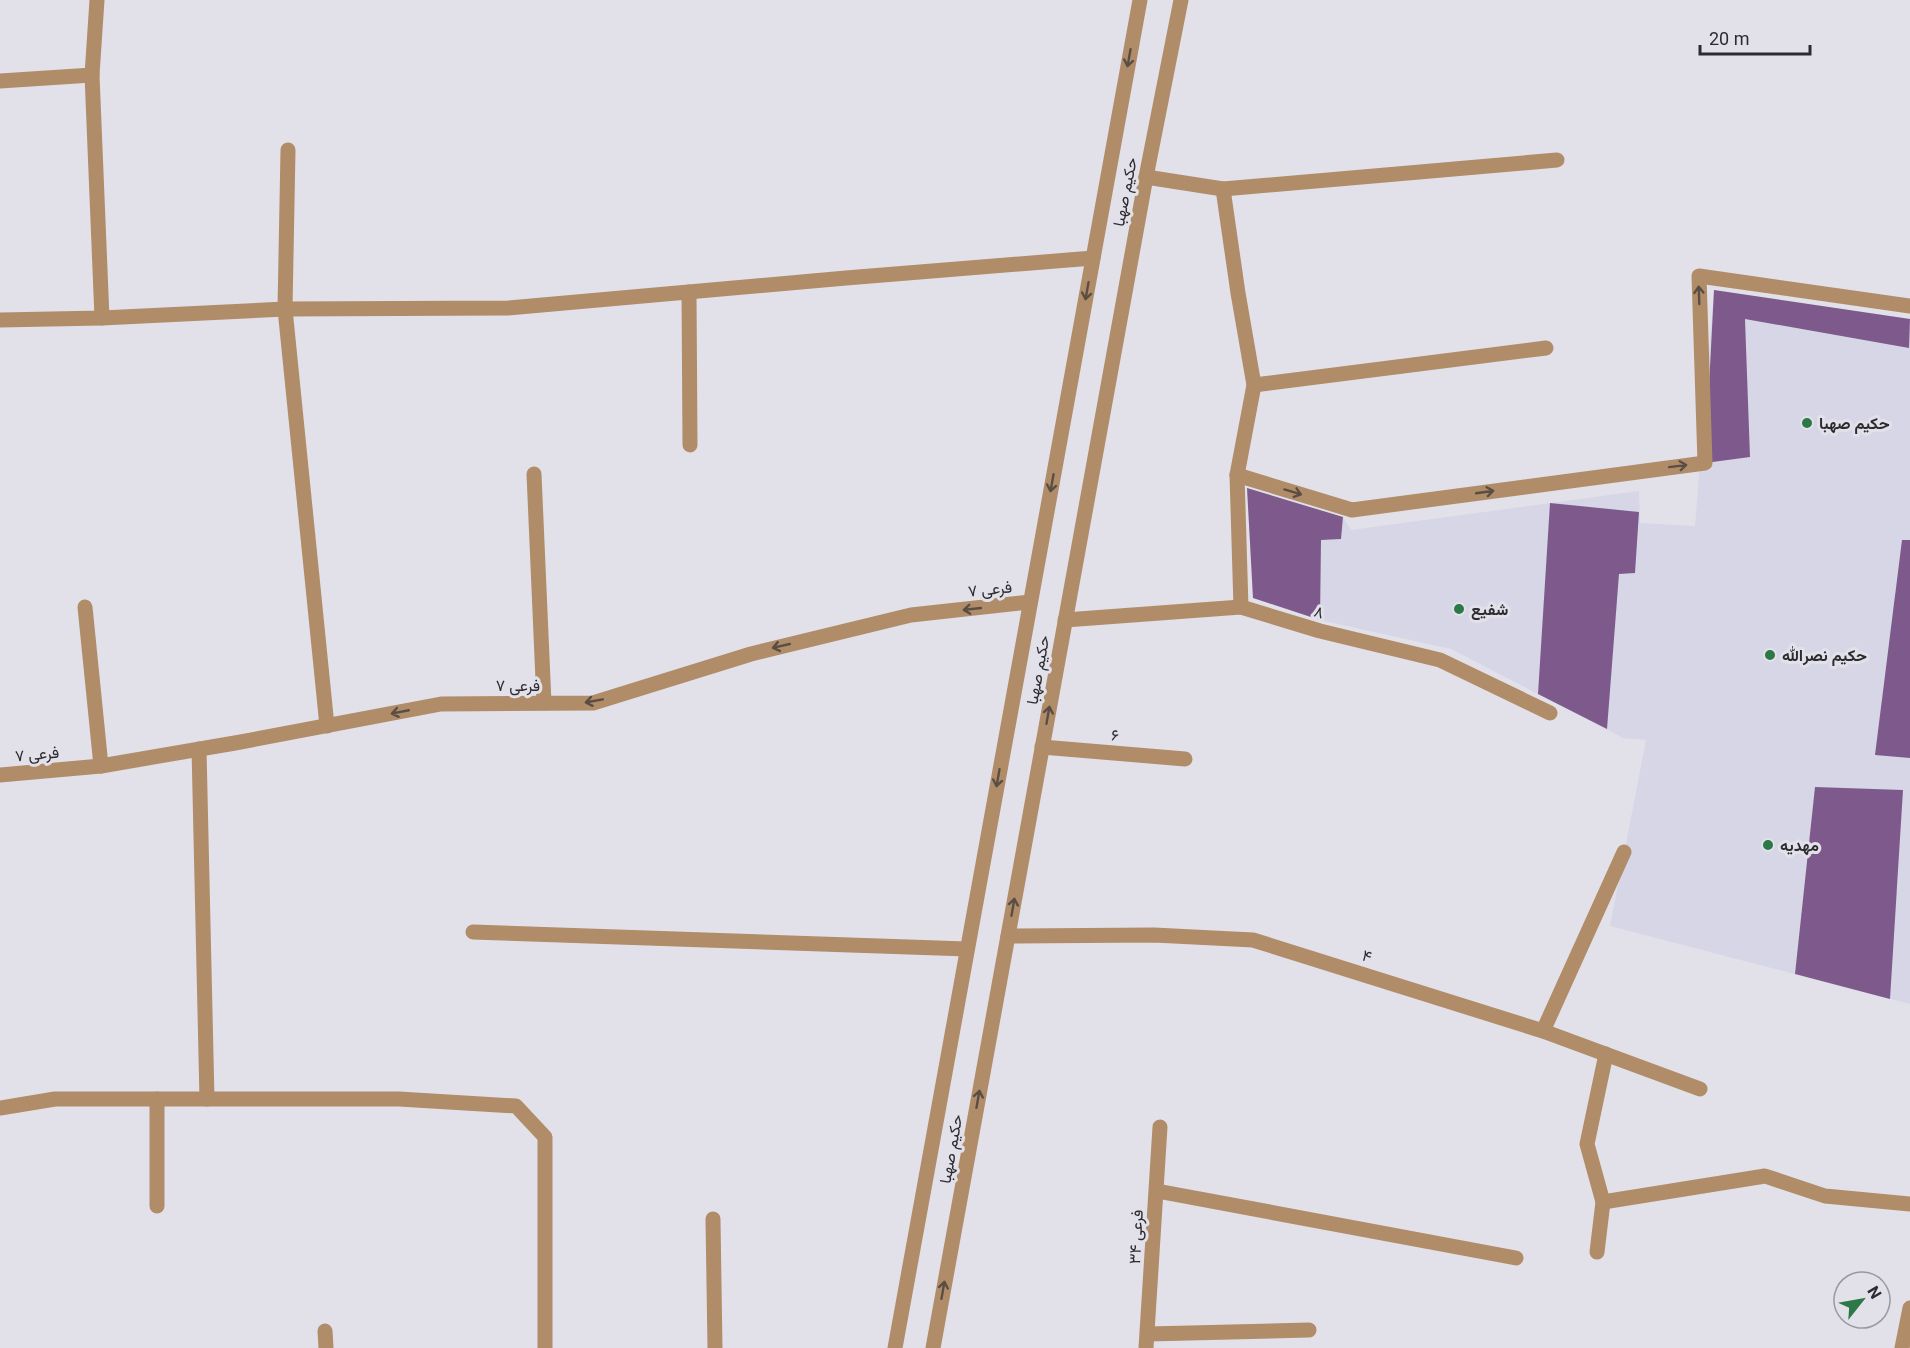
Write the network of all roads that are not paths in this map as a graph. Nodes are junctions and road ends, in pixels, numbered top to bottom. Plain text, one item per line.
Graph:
1 (97, 0) edge
2 (1140, 0) edge
3 (1182, 0) edge
4 (92, 75) junction
5 (0, 81) edge
6 (288, 150) dead end
7 (1557, 160) dead end
8 (1146, 177) junction
9 (1223, 189) junction
10 (1093, 258) junction
11 (689, 292) junction
12 (1910, 306) edge
13 (285, 309) junction
14 (102, 318) junction
15 (0, 320) edge
16 (1546, 348) dead end
17 (1254, 385) junction
18 (690, 445) dead end
19 (534, 474) dead end
20 (1238, 475) junction
21 (1030, 602) junction
22 (85, 607) dead end
23 (1241, 607) junction
24 (1065, 620) junction
25 (544, 703) junction
26 (1550, 713) dead end
27 (327, 726) junction
28 (1042, 747) junction
29 (199, 749) junction
30 (1185, 759) dead end
31 (101, 766) junction
32 (0, 775) edge
33 (1624, 852) dead end
34 (473, 932) dead end
35 (1008, 936) junction
36 (967, 949) junction
37 (1543, 1031) junction
38 (1606, 1054) junction
39 (1700, 1089) dead end
40 (157, 1099) junction
41 (207, 1099) junction
42 (0, 1108) edge
43 (1160, 1127) dead end
44 (1156, 1191) junction
45 (1603, 1202) junction
46 (1910, 1204) edge
47 (157, 1206) dead end
48 (713, 1219) dead end
49 (1597, 1252) dead end
50 (1516, 1258) dead end
51 (1910, 1308) edge
52 (1310, 1330) dead end
53 (325, 1331) dead end
54 (1147, 1341) edge
55 (326, 1348) edge
56 (545, 1348) edge
57 (715, 1348) edge
58 (894, 1348) edge
59 (933, 1348) edge
60 (1902, 1348) edge

1 - 4 street
2 -> 10 street, حکیم صهبا
3 - 8 street, حکیم صهبا
4 - 5 street
4 - 14 street
6 - 13 street
7 - 9 street
8 - 9 street
8 - 24 street, حکیم صهبا
9 - 17 street
10 - 11 street
10 -> 21 street, حکیم صهبا
11 - 13 street
11 - 18 street
20 -> 12 street
13 - 14 street
13 - 27 street
14 - 15 street
16 - 17 street
17 - 20 street
19 - 25 street
20 - 23 street
21 -> 25 street, فرعی ۷
21 -> 36 street, حکیم صهبا
22 - 31 street
23 - 24 street, ۸
23 - 26 street, ۸
28 -> 24 street, حکیم صهبا
25 -> 27 street, فرعی ۷
27 - 29 street, فرعی ۷
28 - 30 street, ۶
35 -> 28 street, حکیم صهبا
29 - 31 street, فرعی ۷
29 - 41 street
31 - 32 street, فرعی ۷
33 - 37 street
34 - 36 street
35 - 37 street, ۴
59 -> 35 street, حکیم صهبا
36 - 58 street, حکیم صهبا
37 - 38 street, ۴
38 - 39 street, ۴
38 - 45 street
40 - 41 street
40 - 42 street
40 - 47 street
41 - 56 street
43 - 44 street, فرعی ۳۴
44 - 50 street
44 - 54 street, فرعی ۳۴
45 - 46 street
45 - 49 street
48 - 57 street
51 - 60 street
52 - 54 street
53 - 55 street

